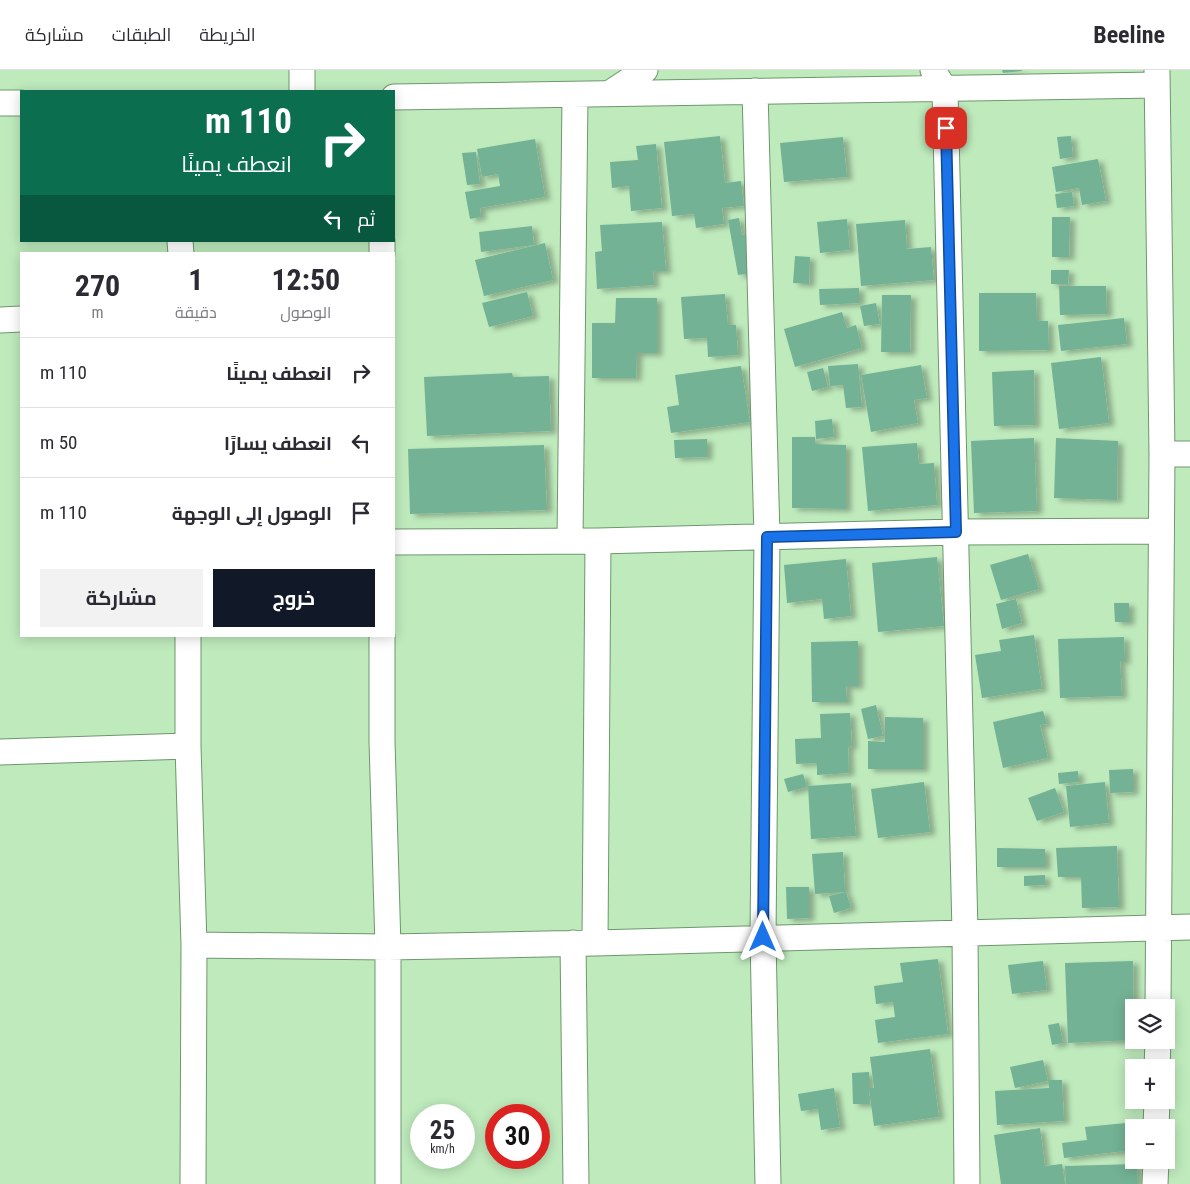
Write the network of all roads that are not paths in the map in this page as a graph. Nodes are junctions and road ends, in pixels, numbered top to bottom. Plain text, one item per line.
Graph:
1 (302, 70) edge
2 (645, 70) edge
3 (1157, 77) edge
4 (939, 80) edge
5 (610, 82) edge
6 (302, 90) edge
7 (755, 91) junction
8 (575, 96) junction
9 (395, 97) edge
10 (0, 103) edge
11 (20, 103) edge
12 (20, 319) edge
13 (0, 320) edge
14 (1162, 454) junction
15 (1190, 454) edge
16 (1161, 531) junction
17 (956, 532) junction
18 (767, 537) junction
19 (570, 540) junction
20 (598, 541) junction
21 (395, 542) edge
22 (188, 637) edge
23 (382, 637) edge
24 (188, 746) junction
25 (0, 752) edge
26 (1190, 927) edge
27 (1160, 929) junction
28 (965, 932) junction
29 (763, 937) junction
30 (584, 943) junction
31 (194, 944) junction
32 (388, 947) junction
33 (1158, 999) edge
34 (1156, 1169) edge
35 (193, 1184) edge
36 (388, 1184) edge
37 (576, 1184) edge
38 (768, 1184) edge
39 (967, 1184) edge
40 (1155, 1184) edge

1 - 6 street
2 - 5 street
3 - 4 street
3 - 14 street
4 - 7 street
4 - 17 street
5 - 7 street
5 - 8 street
7 - 18 street
8 - 9 street
8 - 19 street
10 - 11 street
12 - 13 street
14 - 15 street
14 - 16 street
16 - 17 street
16 - 27 street
17 - 18 street
17 - 28 street
18 - 20 street
18 - 29 street
19 - 20 street
19 - 21 street
20 - 30 street
22 - 24 street
23 - 32 street
24 - 25 street
24 - 31 street
26 - 27 street
27 - 28 street
27 - 33 street
28 - 29 street
28 - 39 street
29 - 30 street
29 - 38 street
30 - 32 street
30 - 37 street
31 - 32 street
31 - 35 street
32 - 36 street
34 - 40 street

